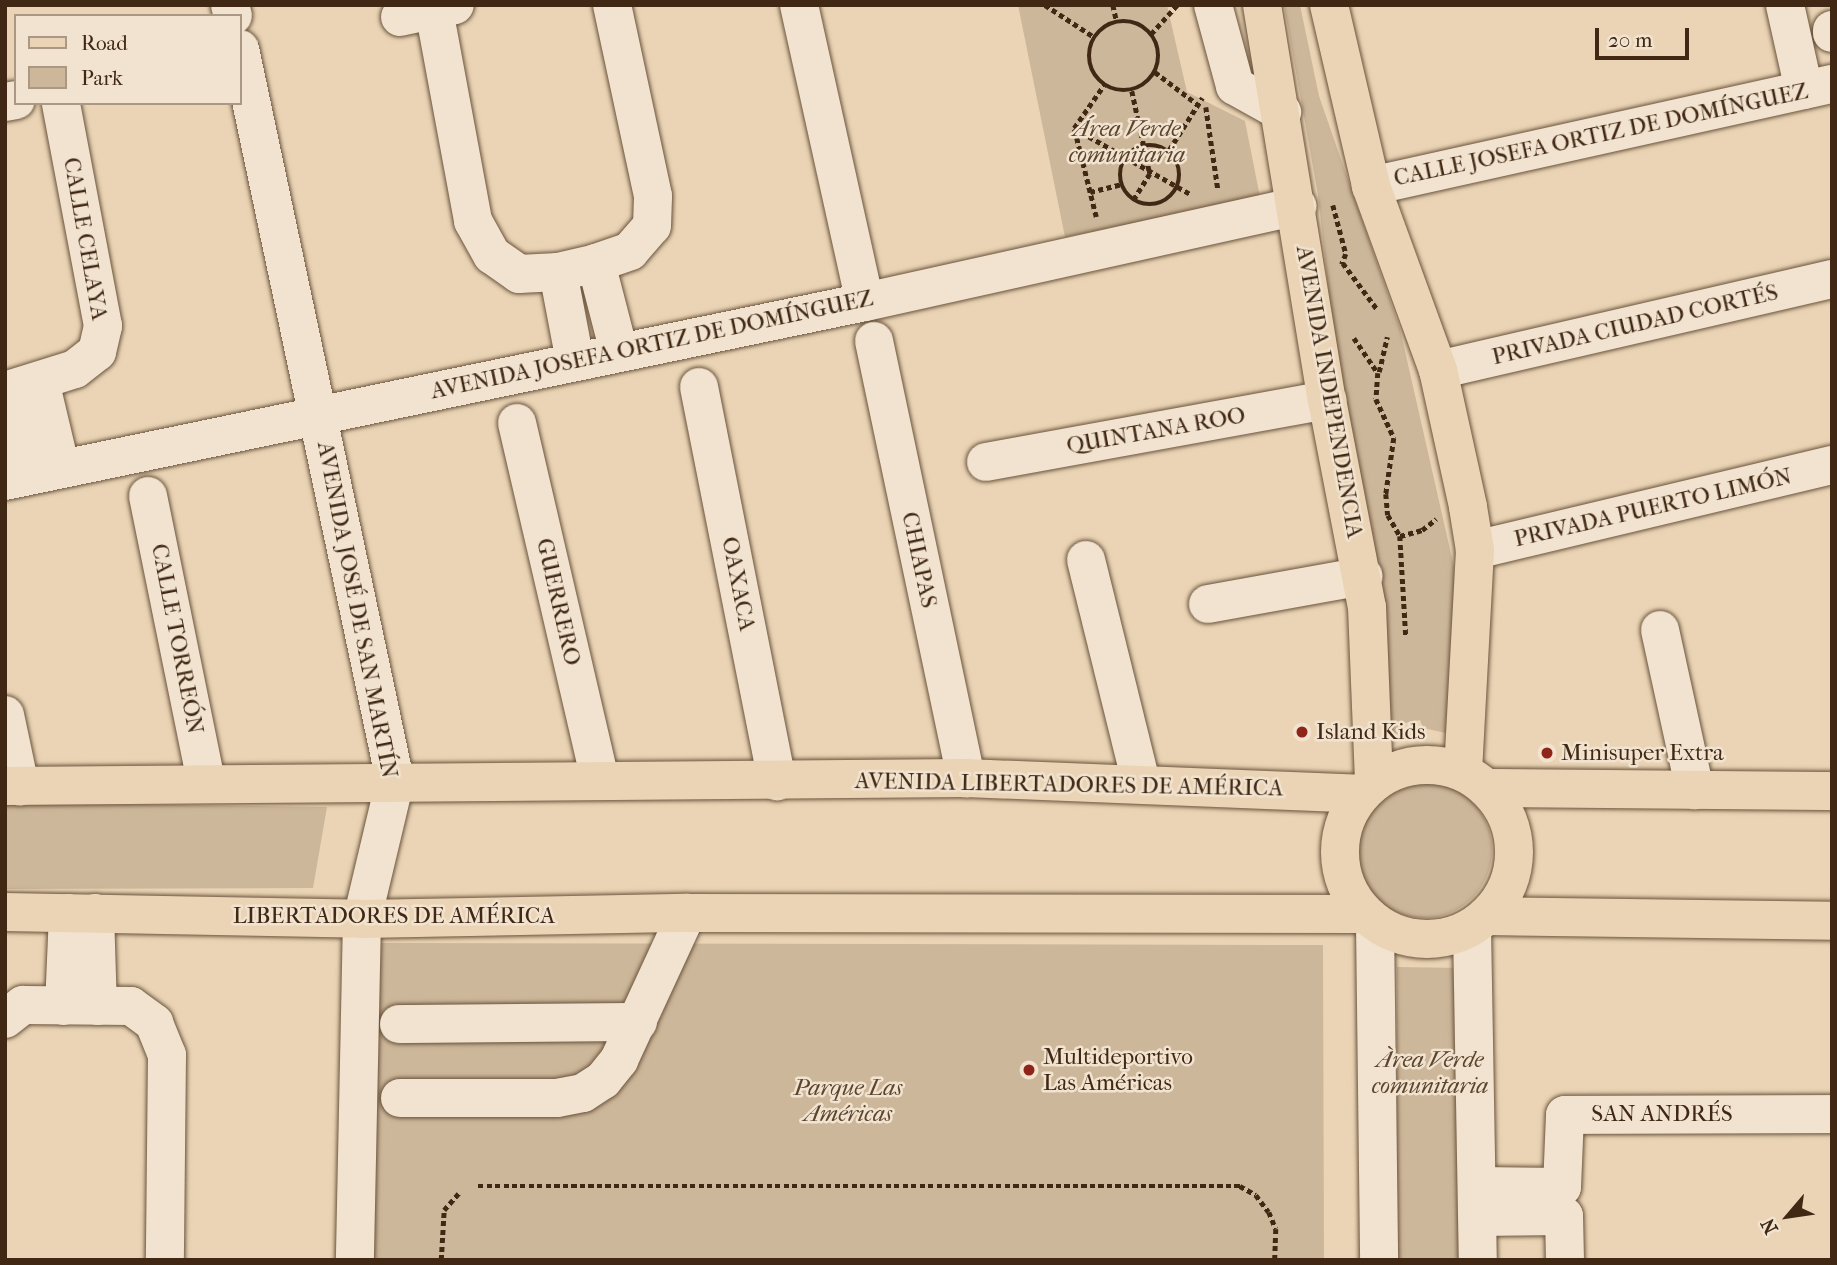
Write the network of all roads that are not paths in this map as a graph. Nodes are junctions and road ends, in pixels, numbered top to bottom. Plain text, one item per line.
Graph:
1 (612, 5) edge
2 (799, 5) edge
3 (1213, 5) edge
4 (1262, 5) edge
5 (1329, 5) edge
6 (1785, 5) edge
7 (430, 11) edge
8 (242, 58) edge
9 (1818, 87) edge
10 (61, 105) edge
11 (1282, 112) junction
12 (1371, 186) junction
13 (1313, 202) junction
14 (596, 263) junction
15 (558, 272) junction
16 (1832, 279) edge
17 (865, 302) junction
18 (874, 341) dead end
19 (619, 352) junction
20 (575, 361) junction
21 (1438, 370) junction
22 (18, 387) edge
23 (699, 387) dead end
24 (1326, 400) junction
25 (317, 414) junction
26 (517, 422) dead end
27 (986, 462) dead end
28 (1832, 465) edge
29 (32, 475) edge
30 (148, 496) dead end
31 (1475, 550) junction
32 (1086, 560) dead end
33 (1363, 576) junction
34 (1208, 604) dead end
35 (1660, 631) dead end
36 (5, 715) edge
37 (966, 778) junction
38 (1475, 780) junction
39 (395, 781) junction
40 (600, 781) junction
41 (777, 781) junction
42 (206, 782) junction
43 (1141, 783) junction
44 (13, 786) edge
45 (1367, 788) junction
46 (1695, 790) junction
47 (1832, 791) edge
48 (5, 912) edge
49 (81, 913) junction
50 (687, 914) junction
51 (362, 919) junction
52 (1370, 919) junction
53 (1832, 921) edge
54 (1480, 922) junction
55 (81, 1006) junction
56 (5, 1019) edge
57 (638, 1022) junction
58 (399, 1024) dead end
59 (400, 1098) dead end
60 (1832, 1114) edge
61 (1478, 1201) junction
62 (165, 1260) edge
63 (355, 1260) edge
64 (1379, 1260) edge
65 (1478, 1260) edge
66 (1565, 1260) edge

1 - 14 street
2 - 17 street
3 - 11 street
4 - 11 main road, AVENIDA INDEPENDENCIA
5 - 12 main road
6 - 9 street
7 - 15 street
8 - 25 street, AVENIDA JOSÉ DE SAN MARTÍN
9 - 12 street, CALLE JOSEFA ORTIZ DE DOMÍNGUEZ
10 - 22 street, CALLE CELAYA
11 - 13 main road, AVENIDA INDEPENDENCIA
12 - 21 main road
13 - 17 street, AVENIDA JOSEFA ORTIZ DE DOMÍNGUEZ
13 - 24 main road, AVENIDA INDEPENDENCIA
14 - 15 street
14 - 19 street
15 - 20 street
16 - 21 street, PRIVADA CIUDAD CORTÉS
17 - 19 street, AVENIDA JOSEFA ORTIZ DE DOMÍNGUEZ
18 - 37 street, CHIAPAS
19 - 20 street, AVENIDA JOSEFA ORTIZ DE DOMÍNGUEZ
20 - 25 street, AVENIDA JOSEFA ORTIZ DE DOMÍNGUEZ
21 - 31 main road
22 - 29 street, CALLE CELAYA
23 - 41 street, OAXACA
24 - 27 street, QUINTANA ROO
24 - 33 main road, AVENIDA INDEPENDENCIA
25 - 29 street, AVENIDA JOSEFA ORTIZ DE DOMÍNGUEZ
25 - 39 street, AVENIDA JOSÉ DE SAN MARTÍN
26 - 40 street, GUERRERO
28 - 31 street, PRIVADA PUERTO LIMÓN
30 - 42 street, CALLE TORREÓN
31 - 38 main road
32 - 43 street
33 - 34 street
33 - 45 main road, AVENIDA INDEPENDENCIA
35 - 46 street
36 - 44 street
37 - 41 main road, AVENIDA LIBERTADORES DE AMÉRICA
37 - 43 main road, AVENIDA LIBERTADORES DE AMÉRICA
38 - 45 main road
38 - 46 main road
38 - 54 main road
39 - 40 main road
39 - 42 main road
39 - 51 street, AVENIDA JOSÉ DE SAN MARTÍN
40 - 41 main road
42 - 44 main road
43 - 45 main road, AVENIDA LIBERTADORES DE AMÉRICA
45 - 52 main road
46 - 47 main road
48 - 49 main road, LIBERTADORES DE AMÉRICA
49 - 51 main road, LIBERTADORES DE AMÉRICA
49 - 55 street
50 - 51 main road, LIBERTADORES DE AMÉRICA
50 - 52 main road, LIBERTADORES DE AMÉRICA
50 - 57 street
51 - 63 street, AVENIDA JOSÉ DE SAN MARTÍN
52 - 54 main road
52 - 64 street
53 - 54 main road
54 - 61 street
55 - 56 street
55 - 62 street
57 - 58 street
57 - 59 street
60 - 61 street, SAN ANDRÉS
61 - 65 street
61 - 66 street

